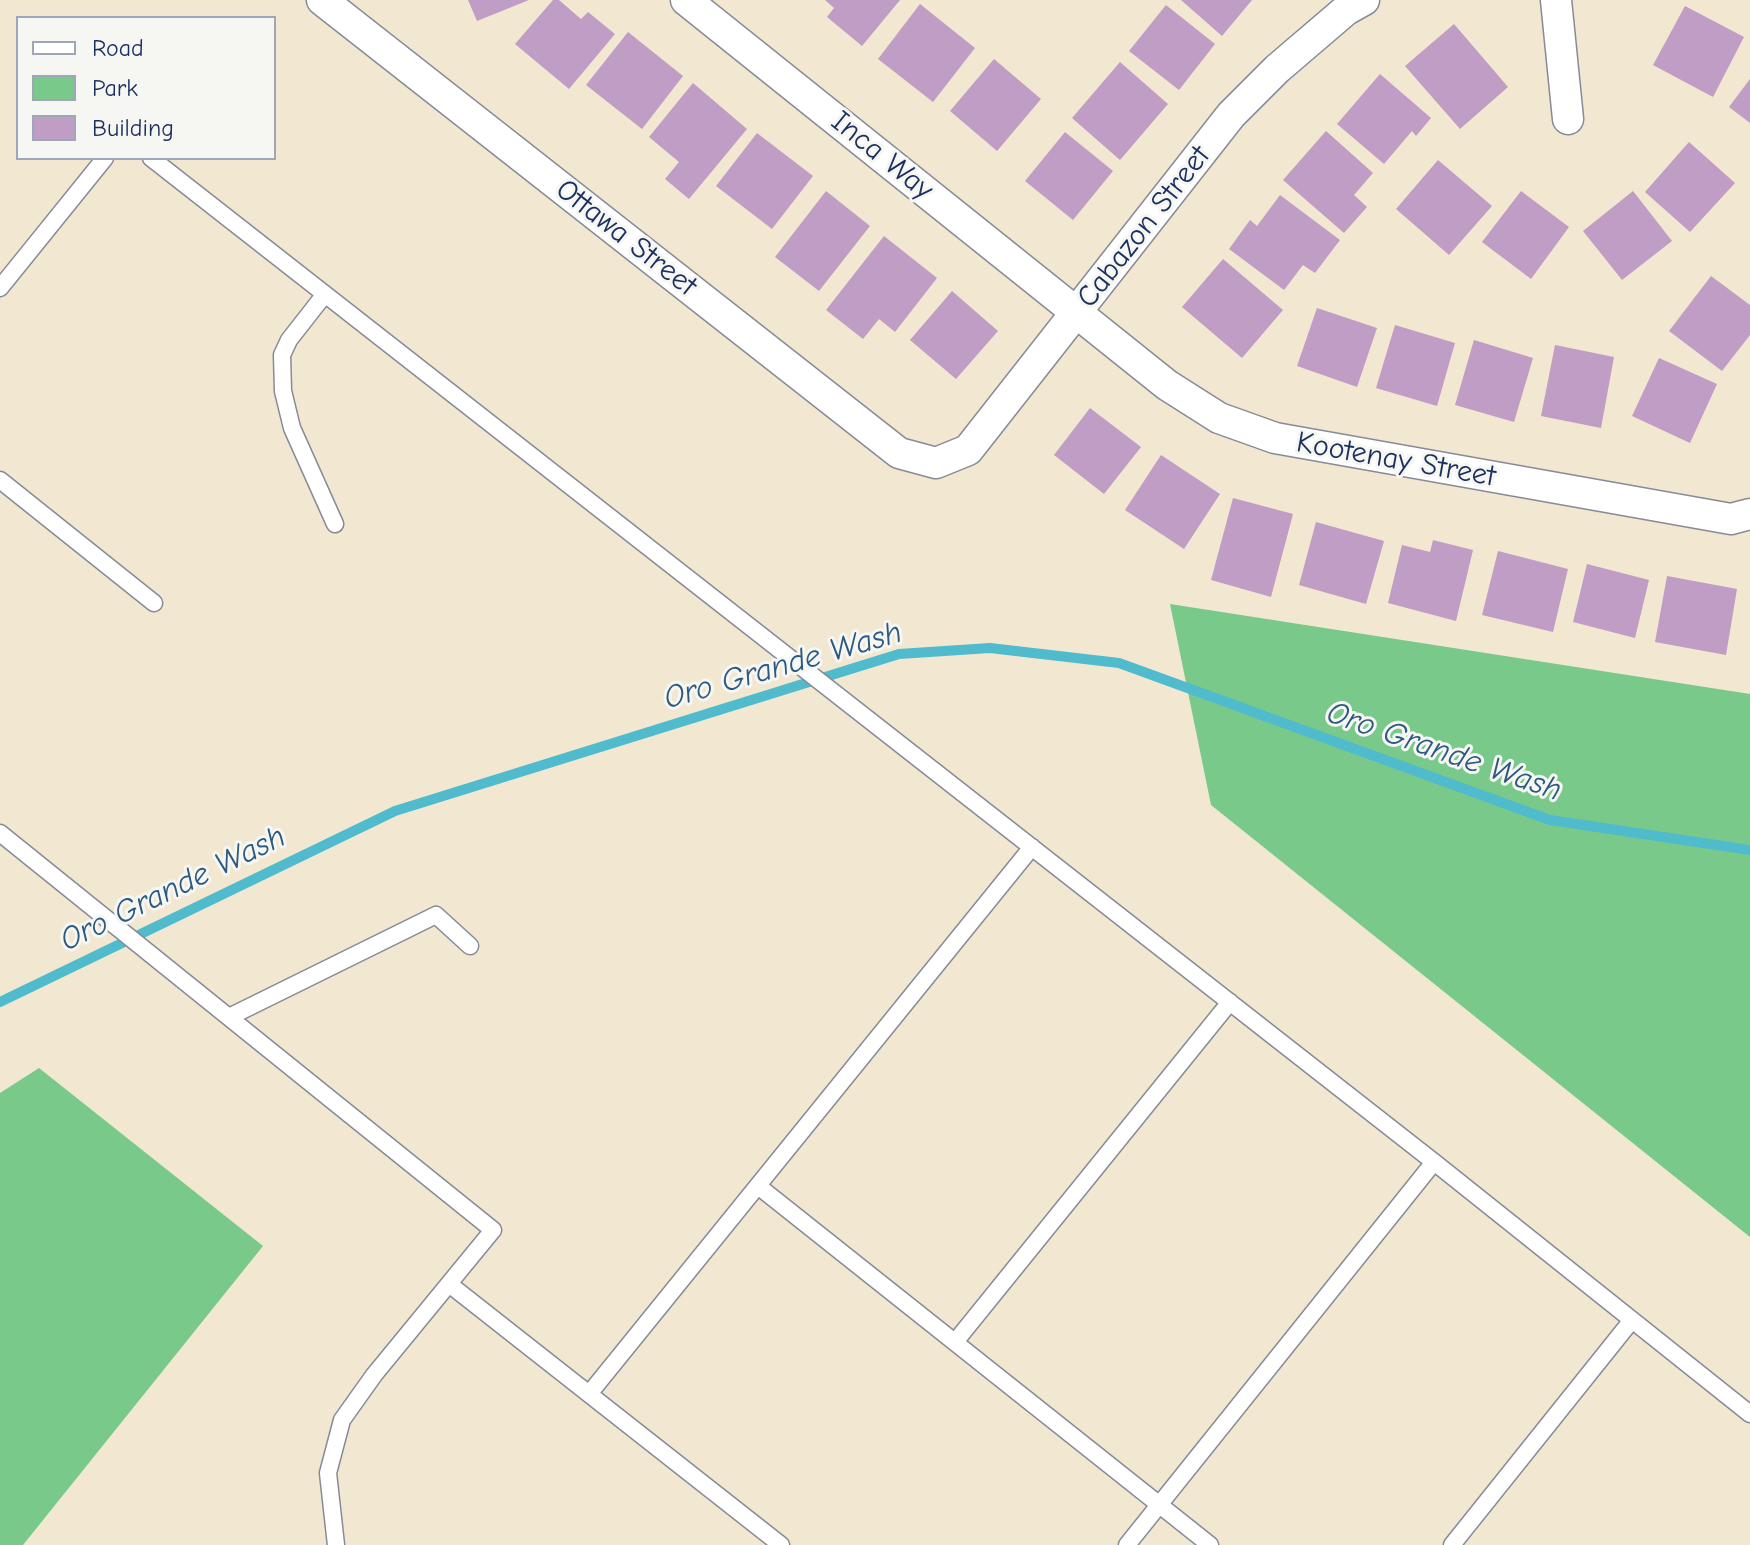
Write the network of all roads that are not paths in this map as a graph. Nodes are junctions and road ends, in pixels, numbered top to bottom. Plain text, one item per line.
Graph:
1 (322, 0) edge
2 (686, 0) edge
3 (1364, 0) edge
4 (1556, 0) edge
5 (1568, 119) dead end
6 (103, 160) edge
7 (154, 160) edge
8 (0, 288) edge
9 (325, 294) junction
10 (1077, 311) junction
11 (936, 463) joint
12 (0, 480) edge
13 (1750, 514) edge
14 (335, 524) dead end
15 (154, 603) dead end
16 (0, 833) edge
17 (1032, 847) junction
18 (470, 946) dead end
19 (1230, 1002) junction
20 (229, 1017) junction
21 (1434, 1162) junction
22 (758, 1186) junction
23 (449, 1284) junction
24 (1632, 1320) junction
25 (955, 1342) junction
26 (589, 1394) junction
27 (1750, 1414) edge
28 (1159, 1505) junction
29 (336, 1545) edge
30 (781, 1545) edge
31 (1127, 1545) edge
32 (1210, 1545) edge
33 (1452, 1545) edge

1 - 11 street, Ottawa Street
2 - 10 street, Inca Way
3 - 10 street, Cabazon Street
4 - 5 street
6 - 8 lane
7 - 9 lane
9 - 14 lane
9 - 17 lane
10 - 11 street, Cabazon Street
10 - 13 street, Kootenay Street
12 - 15 lane
16 - 20 lane
17 - 19 lane
17 - 22 lane
18 - 20 lane
19 - 21 lane
19 - 25 lane
20 - 23 lane
21 - 24 lane
21 - 28 lane
22 - 25 lane
22 - 26 lane
23 - 26 lane
23 - 29 lane
24 - 27 lane
24 - 33 lane
25 - 28 lane
26 - 30 lane
28 - 31 lane
28 - 32 lane

